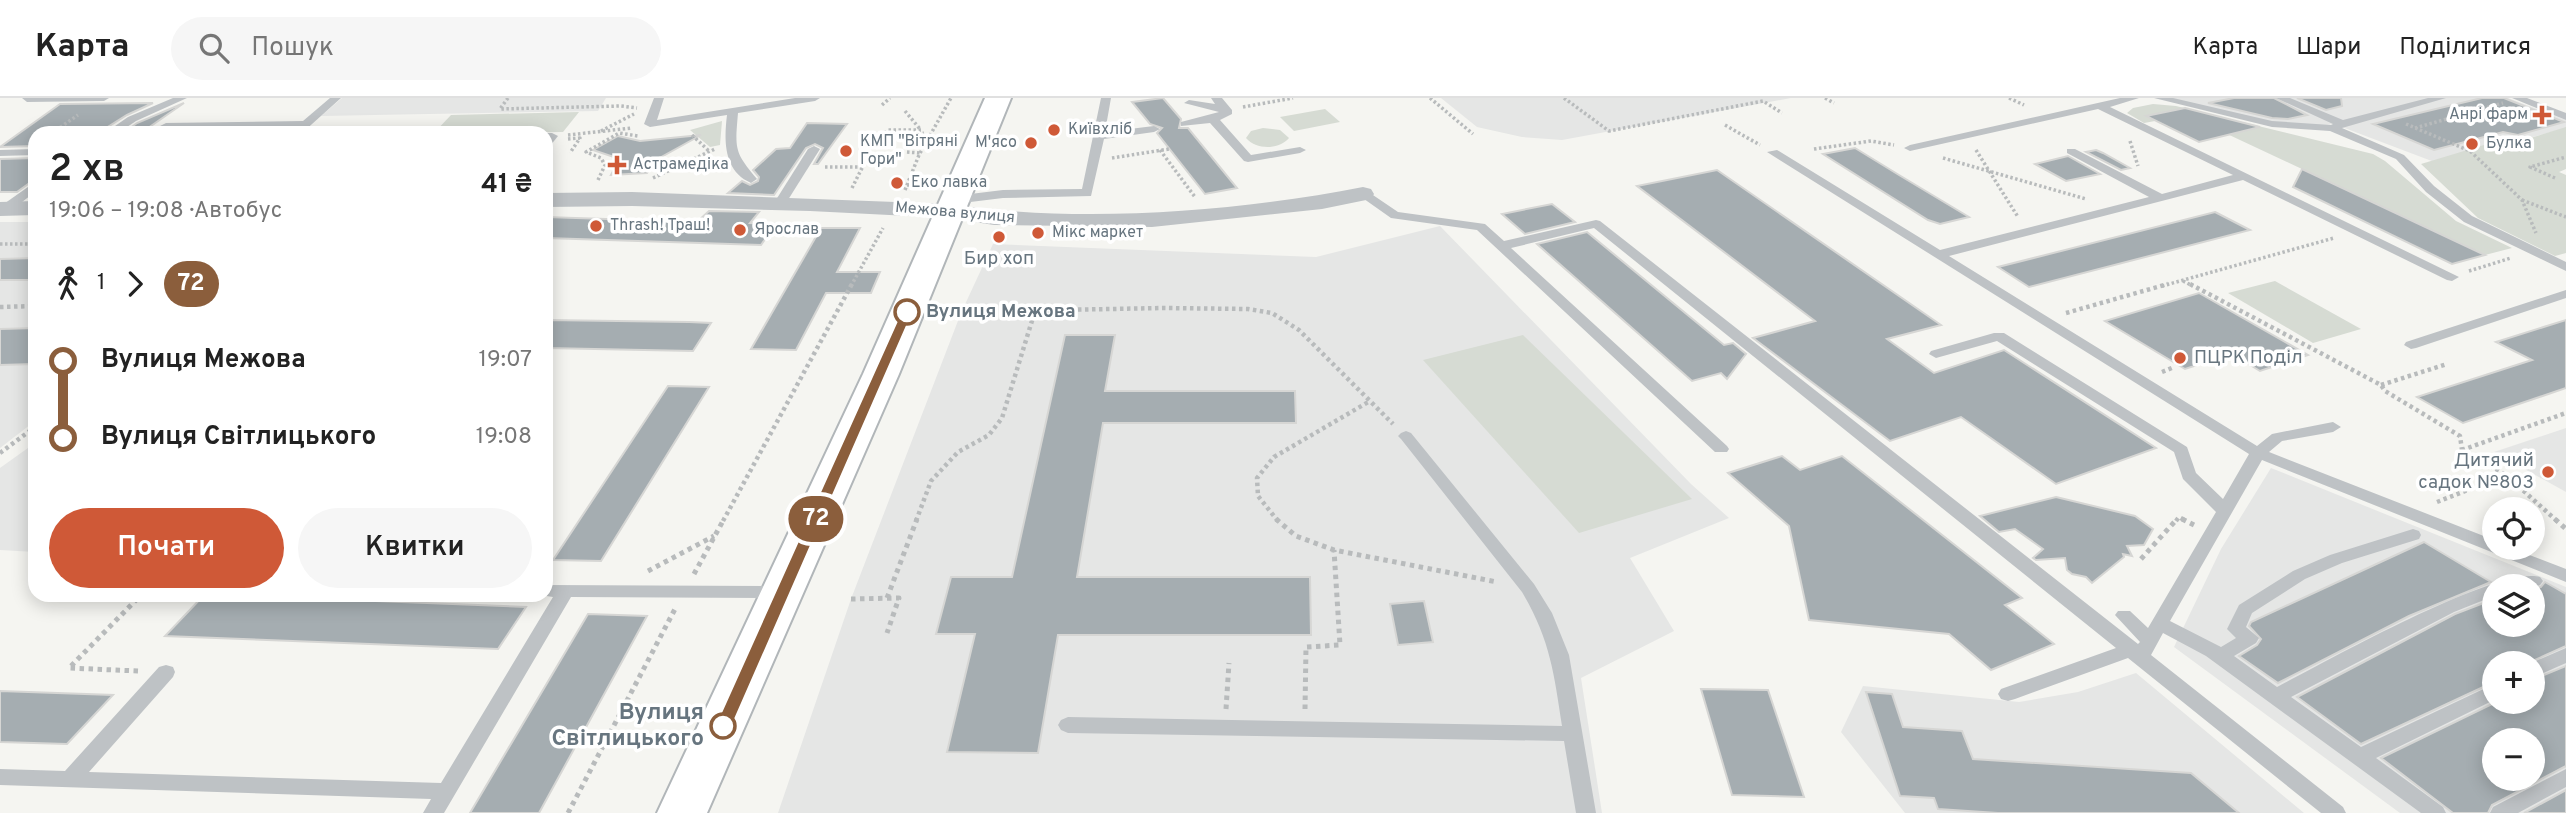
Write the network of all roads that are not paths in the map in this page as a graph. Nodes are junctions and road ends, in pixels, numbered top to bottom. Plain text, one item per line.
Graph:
1 (104, 98) edge
2 (182, 98) edge
3 (336, 98) edge
4 (659, 98) edge
5 (815, 98) edge
6 (998, 98) edge
7 (1106, 98) edge
8 (1216, 98) edge
9 (2134, 98) edge
10 (2159, 98) edge
11 (2281, 98) edge
12 (2441, 98) edge
13 (27, 99) edge
14 (2515, 99) edge
15 (1189, 103) dead end
16 (2101, 106) junction
17 (733, 111) junction
18 (1228, 112) junction
19 (2566, 117) edge
20 (1213, 119) junction
21 (306, 124) joint
22 (1185, 124) dead end
23 (122, 126) edge
24 (166, 126) dead end
25 (2338, 126) junction
26 (1149, 129) road end
27 (1097, 136) junction
28 (1910, 148) road end
29 (814, 149) dead end
30 (1300, 150) dead end
31 (2071, 151) dead end
32 (28, 152) edge
33 (1773, 152) road end
34 (0, 153) edge
35 (2244, 176) junction
36 (751, 179) dead end
37 (28, 191) edge
38 (1363, 194) joint
39 (2159, 197) junction
40 (553, 200) edge
41 (780, 203) junction
42 (952, 205) junction
43 (28, 208) edge
44 (2, 209) edge
45 (1501, 246) junction
46 (1941, 254) junction
47 (2566, 267) edge
48 (2452, 277) road end
49 (2566, 294) edge
50 (2411, 345) dead end
51 (1936, 354) dead end
52 (2333, 427) dead end
53 (1406, 436) road end
54 (1721, 450) dead end
55 (2258, 453) junction
56 (2225, 511) junction
57 (2413, 535) dead end
58 (2482, 542) edge
59 (2526, 560) edge
60 (2566, 576) edge
61 (556, 591) edge
62 (783, 593) junction
63 (2482, 594) edge
64 (550, 602) edge
65 (2124, 615) dead end
66 (2160, 624) junction
67 (2141, 649) junction
68 (2566, 655) edge
69 (2220, 656) junction
70 (2545, 665) edge
71 (166, 672) road end
72 (2008, 694) dead end
73 (2276, 696) junction
74 (2482, 697) edge
75 (1068, 724) dead end
76 (1574, 734) junction
77 (2360, 757) junction
78 (0, 777) edge
79 (2566, 777) edge
80 (70, 779) junction
81 (447, 791) junction
82 (433, 813) edge
83 (682, 813) edge
84 (1586, 813) edge
85 (2336, 813) edge
86 (2436, 813) edge
87 (2500, 813) edge

1 - 13 lane
2 - 23 lane
3 - 21 lane
4 - 17 lane
5 - 17 lane
6 - 42 street
7 - 27 lane
8 - 18 lane
9 - 16 lane
10 - 25 lane
11 - 25 lane
12 - 25 lane
14 - 19 lane
15 - 18 lane
16 - 28 lane
16 - 35 lane
17 - 36 lane
18 - 20 lane
20 - 22 lane
20 - 30 lane
21 - 24 lane
25 - 47 lane
26 - 27 lane
27 - 42 lane
29 - 41 lane
31 - 39 lane
32 - 34 lane
33 - 46 lane
35 - 39 lane
35 - 48 lane
37 - 44 lane
38 - 42 street, Межова вулиця
38 - 45 lane
39 - 46 lane
40 - 41 street, Межова вулиця
41 - 42 street, Межова вулиця
42 - 62 street
43 - 44 street
45 - 54 lane
45 - 67 lane
46 - 55 lane
49 - 50 lane
51 - 56 lane
52 - 55 lane
53 - 76 lane
55 - 56 lane
55 - 58 lane
56 - 66 lane
57 - 69 lane
59 - 60 lane
61 - 62 lane
62 - 83 street
63 - 73 lane
64 - 81 lane
65 - 67 lane
66 - 67 lane
66 - 69 lane
67 - 72 lane
67 - 85 lane
68 - 70 lane
69 - 73 lane
71 - 80 lane
73 - 77 lane
74 - 77 lane
75 - 76 lane
76 - 84 lane
77 - 86 lane
78 - 80 lane
79 - 87 lane
80 - 81 lane
81 - 82 lane

